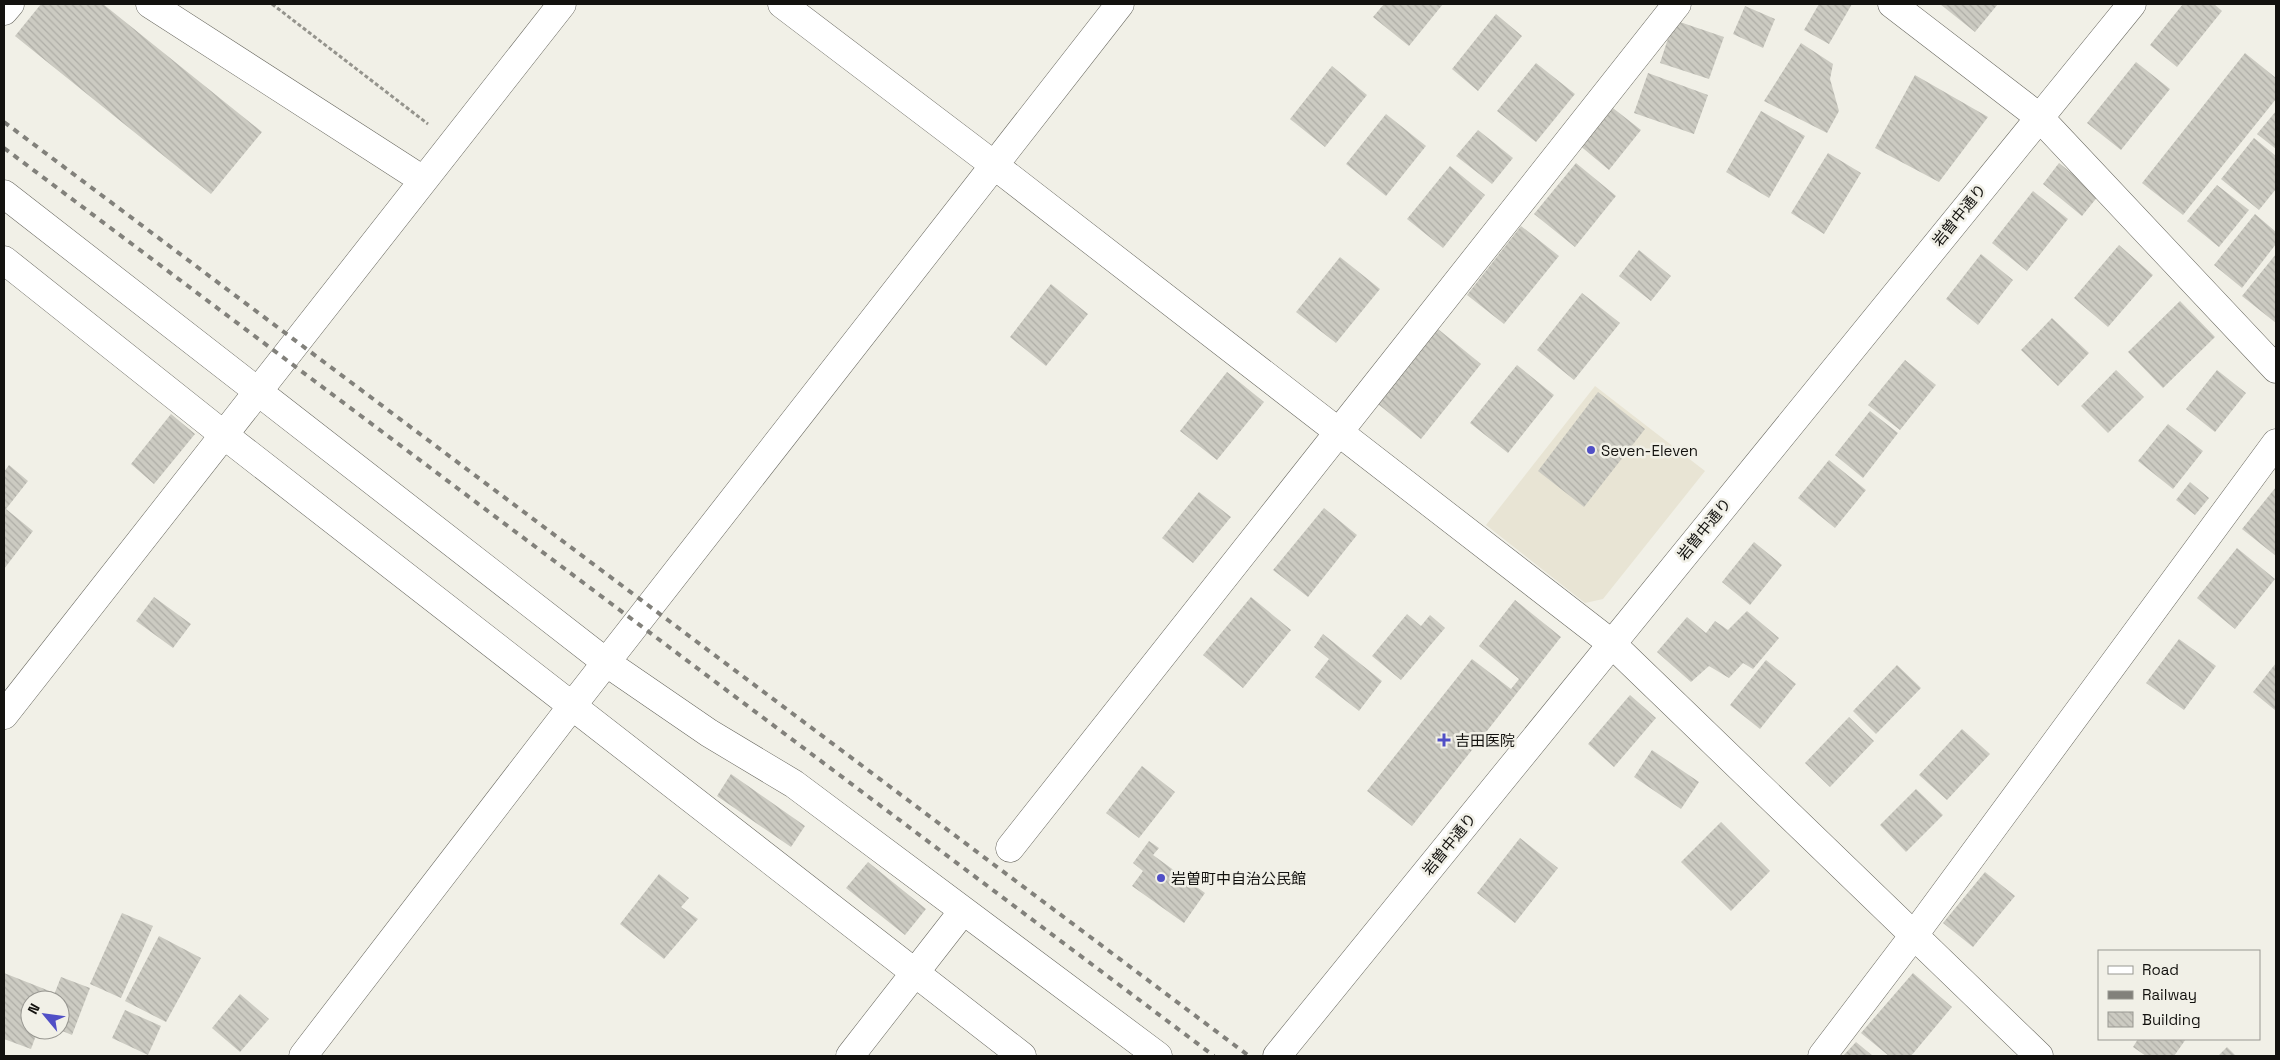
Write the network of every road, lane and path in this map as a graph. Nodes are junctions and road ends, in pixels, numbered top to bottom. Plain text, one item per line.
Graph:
1 (10, 4) edge
2 (150, 4) edge
3 (272, 4) edge
4 (562, 4) edge
5 (782, 4) edge
6 (1120, 4) edge
7 (1677, 4) edge
8 (1892, 4) edge
9 (2132, 4) edge
10 (4, 11) edge
11 (2039, 118) junction
12 (453, 143) junction
13 (994, 164) junction
14 (424, 180) junction
15 (4, 194) edge
16 (4, 260) edge
17 (2276, 369) edge
18 (258, 392) junction
19 (1340, 433) junction
20 (224, 435) junction
21 (2276, 443) edge
22 (1611, 643) junction
23 (607, 663) junction
24 (572, 706) junction
25 (4, 715) edge
26 (1010, 848) dead end
27 (963, 911) junction
28 (1914, 935) junction
29 (916, 974) junction
30 (303, 1056) edge
31 (850, 1056) edge
32 (1022, 1056) edge
33 (1158, 1056) edge
34 (1277, 1056) edge
35 (1822, 1056) edge
36 (2039, 1056) edge

1 - 10 street
2 - 14 street
3 - 12 path
4 - 12 street
5 - 13 street
6 - 13 street
7 - 19 street
8 - 11 street
9 - 11 street, 岩曽中通り
11 - 17 street
11 - 22 street, 岩曽中通り
12 - 14 street
13 - 19 street
13 - 23 street
14 - 18 street
15 - 18 street
16 - 20 street
18 - 20 street
18 - 23 street
19 - 22 street
19 - 26 street
20 - 24 street
20 - 25 street
21 - 28 street
22 - 28 street
22 - 34 street, 岩曽中通り
23 - 24 street
23 - 27 street
24 - 29 street
24 - 30 street
27 - 29 street
27 - 33 street
28 - 35 street
28 - 36 street
29 - 31 street
29 - 32 street

